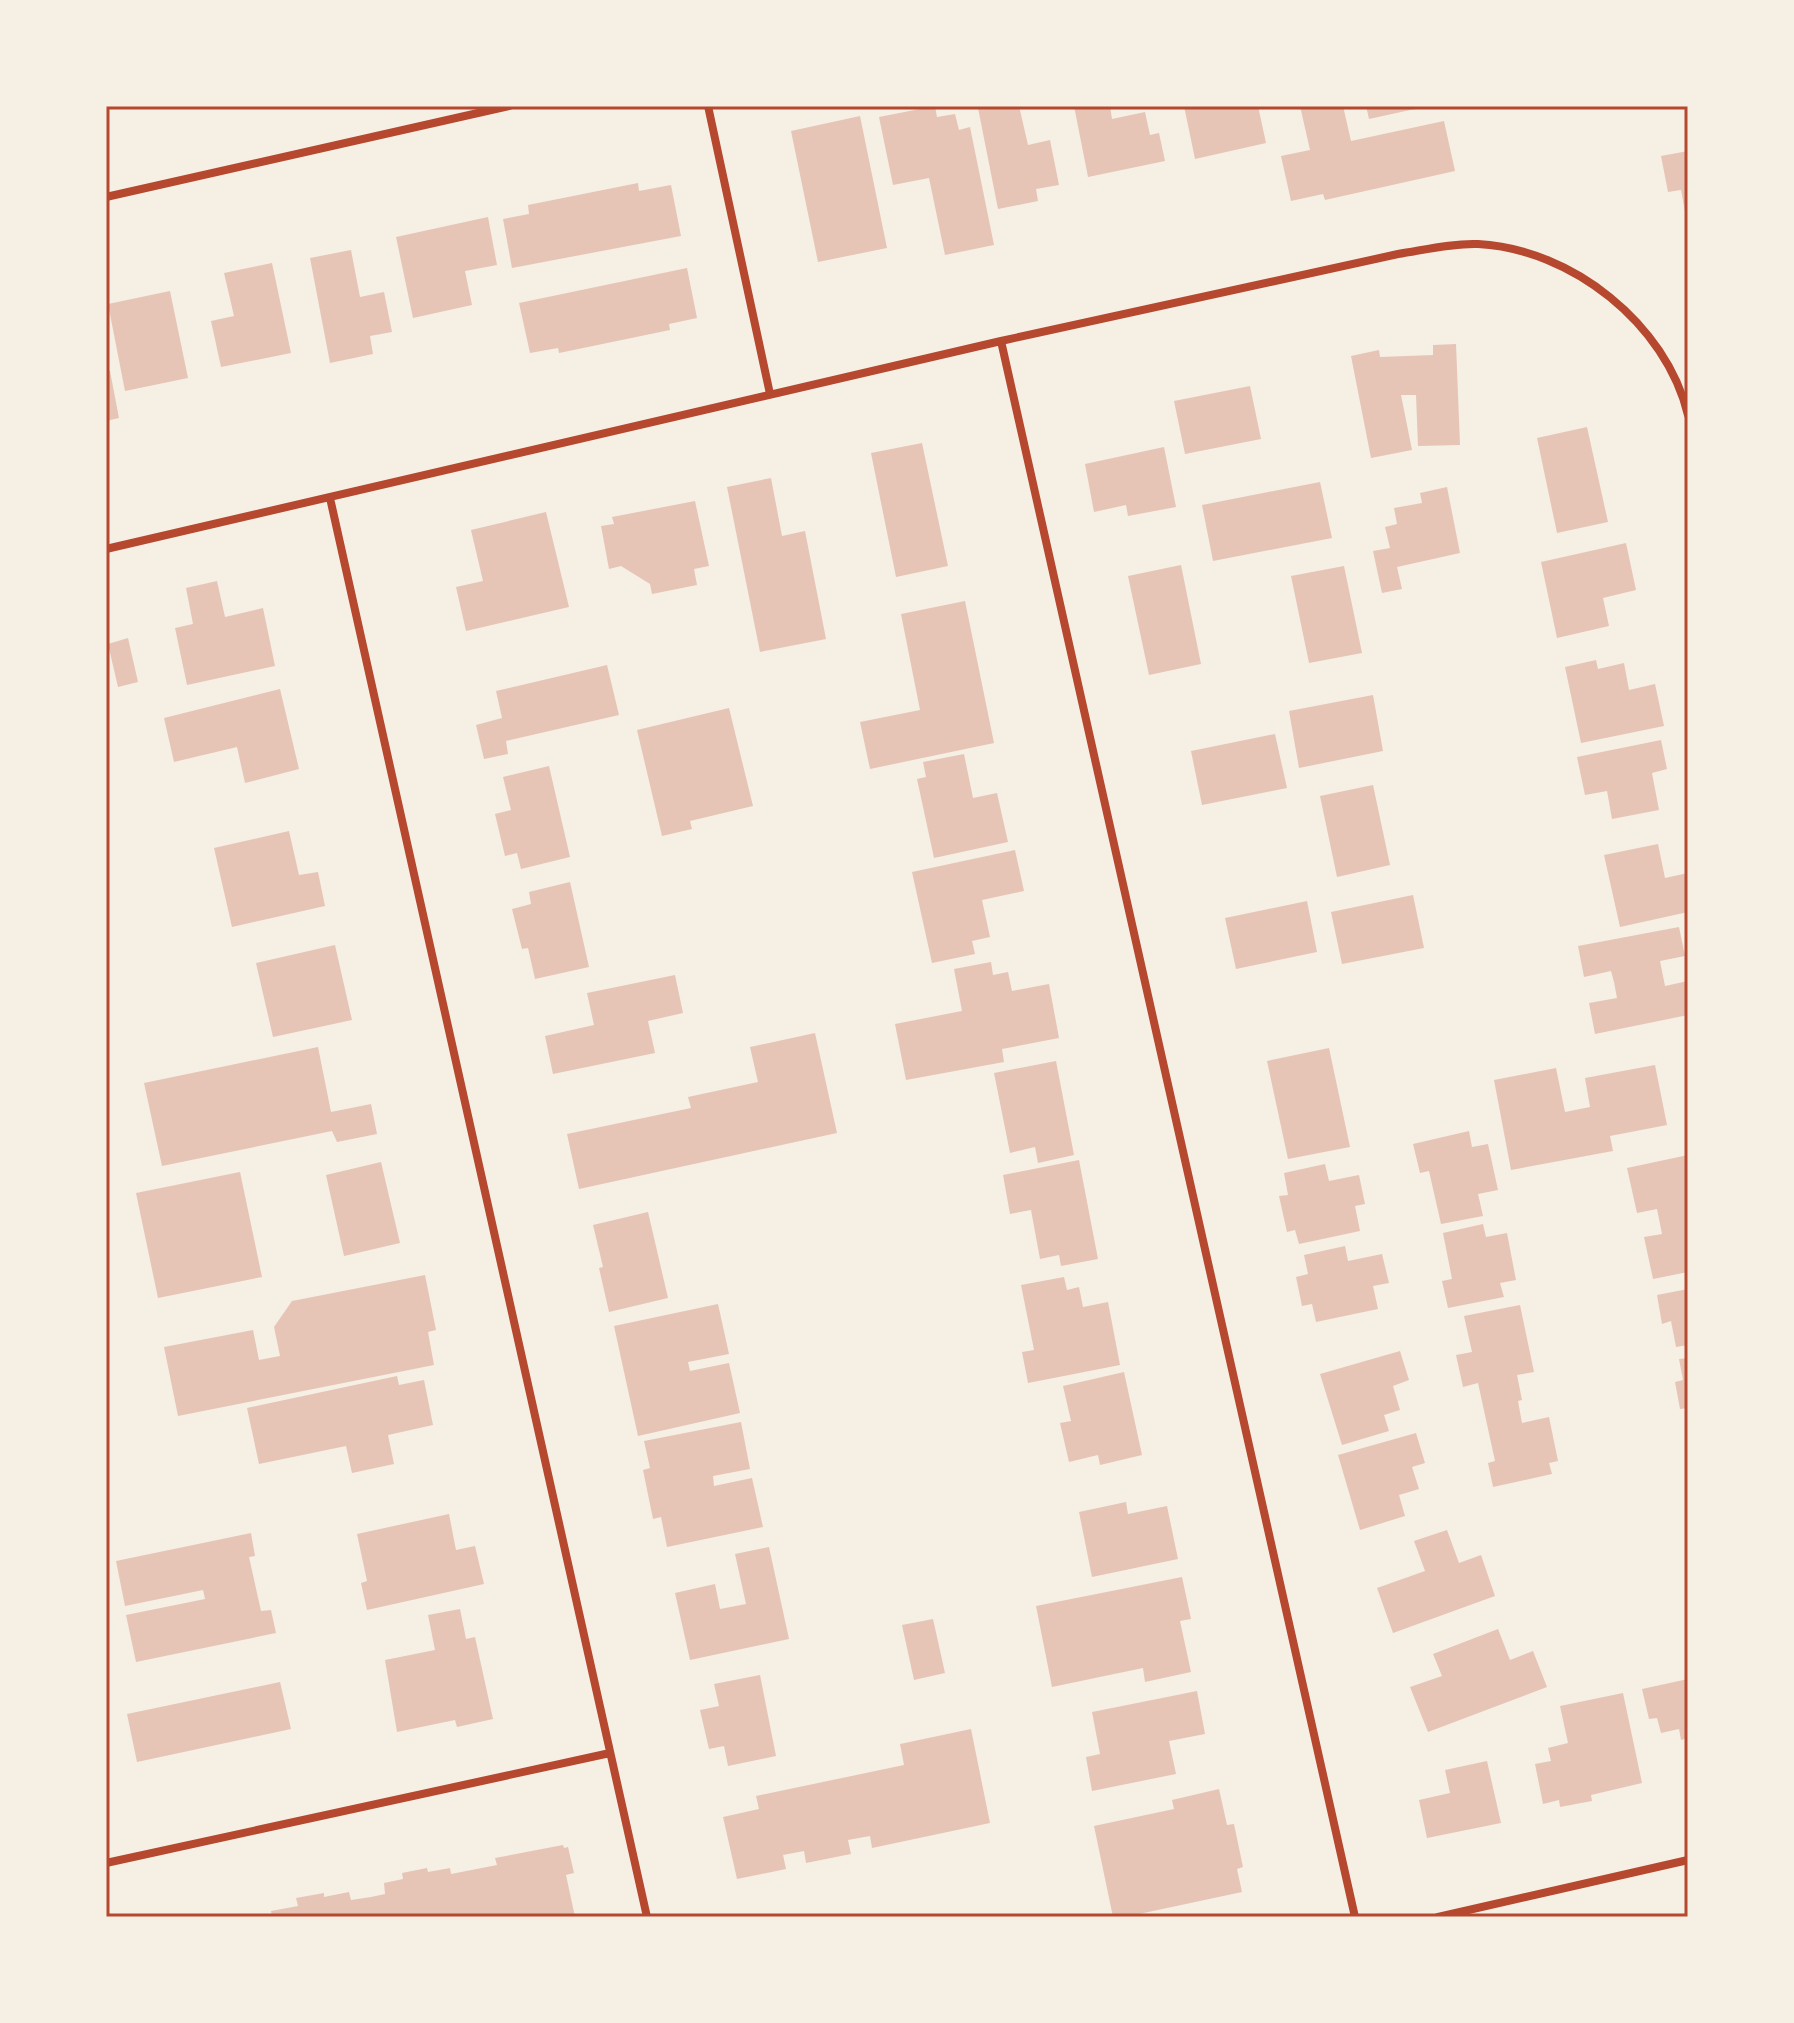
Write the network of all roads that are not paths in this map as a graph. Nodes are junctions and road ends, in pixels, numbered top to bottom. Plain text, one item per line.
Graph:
1 (509, 106) edge
2 (708, 106) edge
3 (106, 197) edge
4 (1001, 341) junction
5 (770, 394) junction
6 (1688, 415) edge
7 (330, 498) junction
8 (106, 549) edge
9 (610, 1753) junction
10 (1688, 1860) edge
11 (106, 1863) edge
12 (647, 1917) edge
13 (1355, 1917) edge
14 (1438, 1917) edge

1 - 3 street
2 - 5 street
4 - 5 street
4 - 6 street
4 - 13 street
5 - 7 street
7 - 8 street
7 - 9 street
9 - 11 street
9 - 12 street
10 - 14 street

